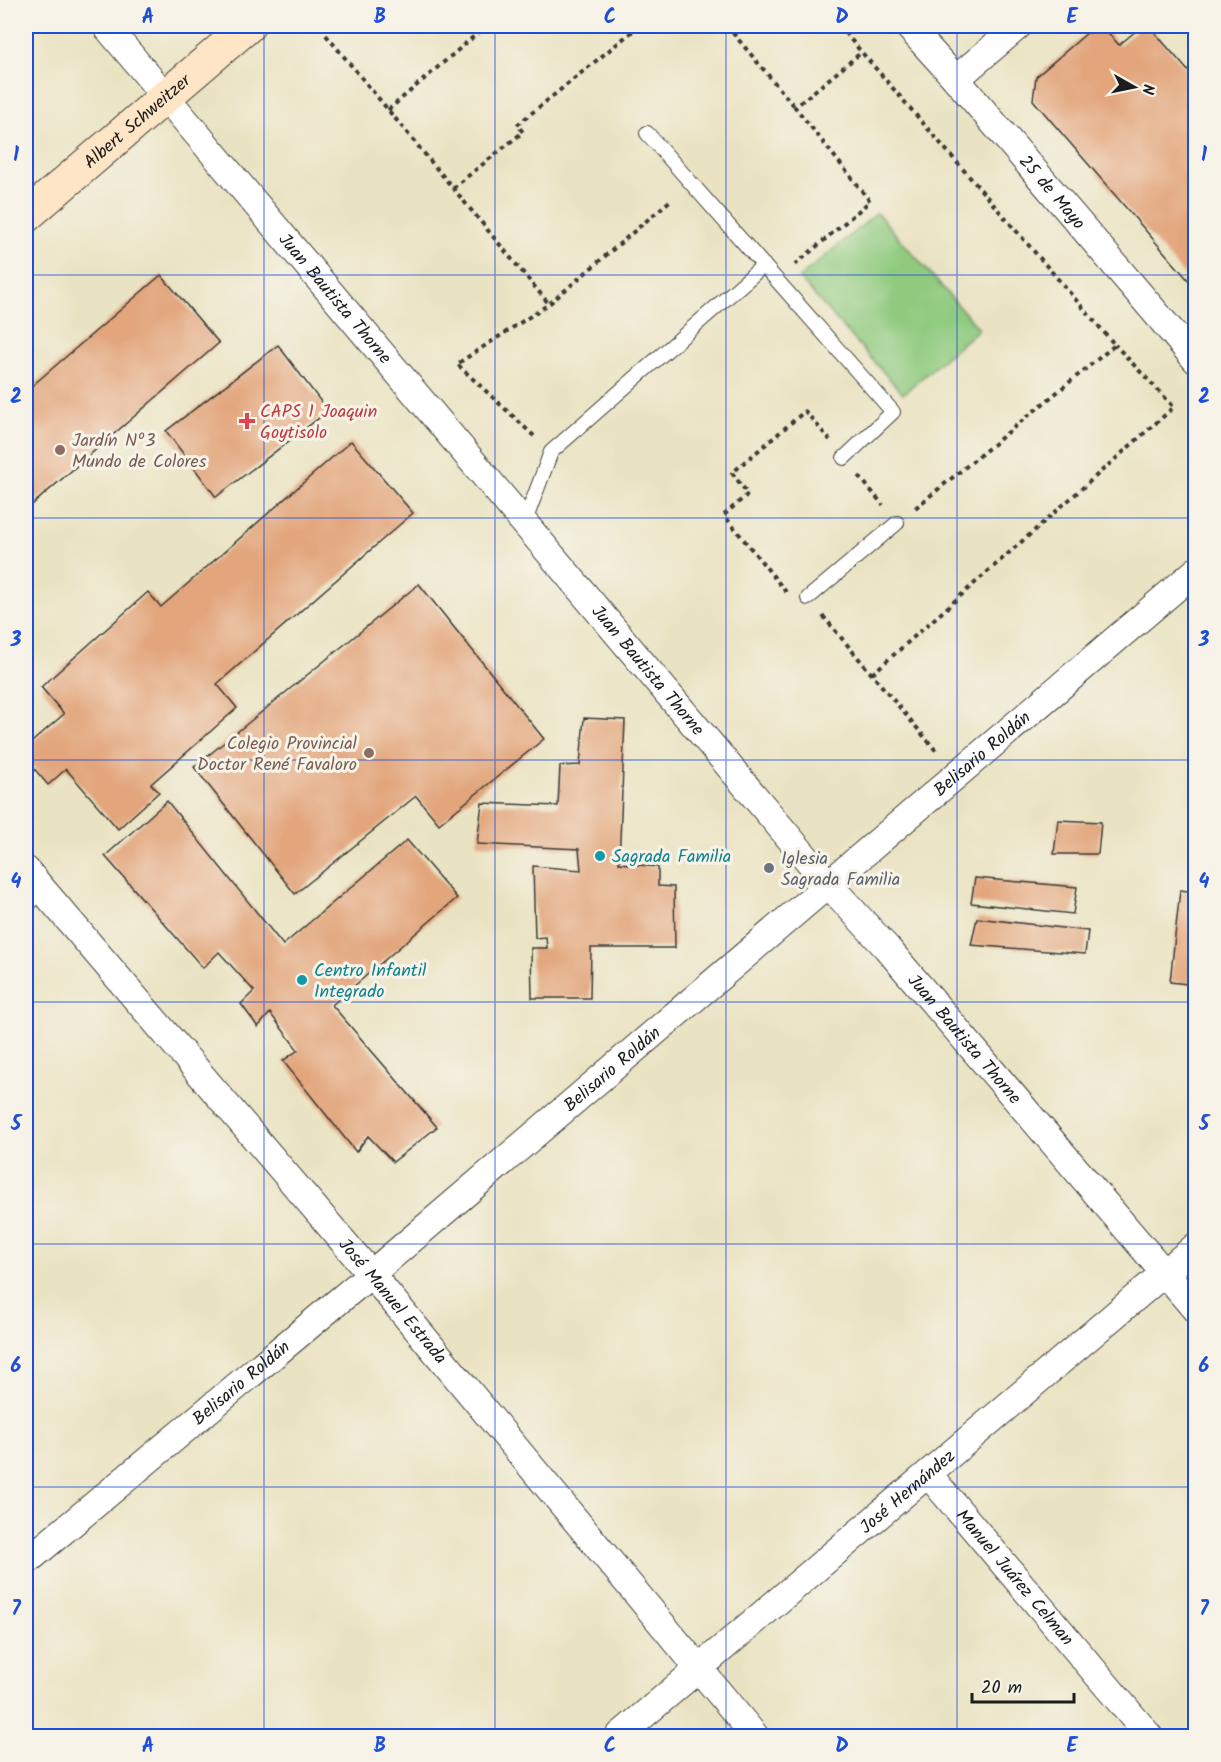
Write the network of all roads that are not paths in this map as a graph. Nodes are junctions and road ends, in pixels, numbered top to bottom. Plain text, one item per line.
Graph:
1 (106, 26) edge
2 (248, 26) edge
3 (908, 26) edge
4 (1018, 26) edge
5 (956, 79) junction
6 (164, 96) junction
7 (647, 133) dead end
8 (26, 216) edge
9 (764, 265) junction
10 (1196, 360) edge
11 (844, 458) dead end
12 (897, 523) road end
13 (524, 524) junction
14 (1196, 571) edge
15 (808, 598) dead end
16 (26, 870) edge
17 (829, 885) junction
18 (34, 898) edge
19 (1196, 1246) edge
20 (1164, 1273) junction
21 (371, 1274) junction
22 (1196, 1310) edge
23 (928, 1474) junction
24 (26, 1562) edge
25 (698, 1669) junction
26 (619, 1737) edge
27 (755, 1737) edge
28 (1149, 1737) edge

1 - 6 street, Juan Bautista Thorne
2 - 6 main road, Albert Schweitzer
3 - 5 street, 25 de Mayo
4 - 5 street
5 - 10 street, 25 de Mayo
6 - 8 main road, Albert Schweitzer
6 - 13 street, Juan Bautista Thorne
7 - 9 lane
9 - 11 lane
9 - 13 lane
12 - 15 lane
13 - 17 street, Juan Bautista Thorne
14 - 17 street, Belisario Roldán
16 - 18 street, José Manuel Estrada
17 - 20 street, Juan Bautista Thorne
17 - 21 street, Belisario Roldán
18 - 21 street, José Manuel Estrada
19 - 20 street, José Hernández
20 - 22 street, Juan Bautista Thorne
20 - 23 street, José Hernández
21 - 24 street, Belisario Roldán
21 - 25 street, José Manuel Estrada
23 - 25 street, José Hernández
23 - 28 street, Manuel Juárez Celman
25 - 26 street, José Hernández
25 - 27 street, José Manuel Estrada

